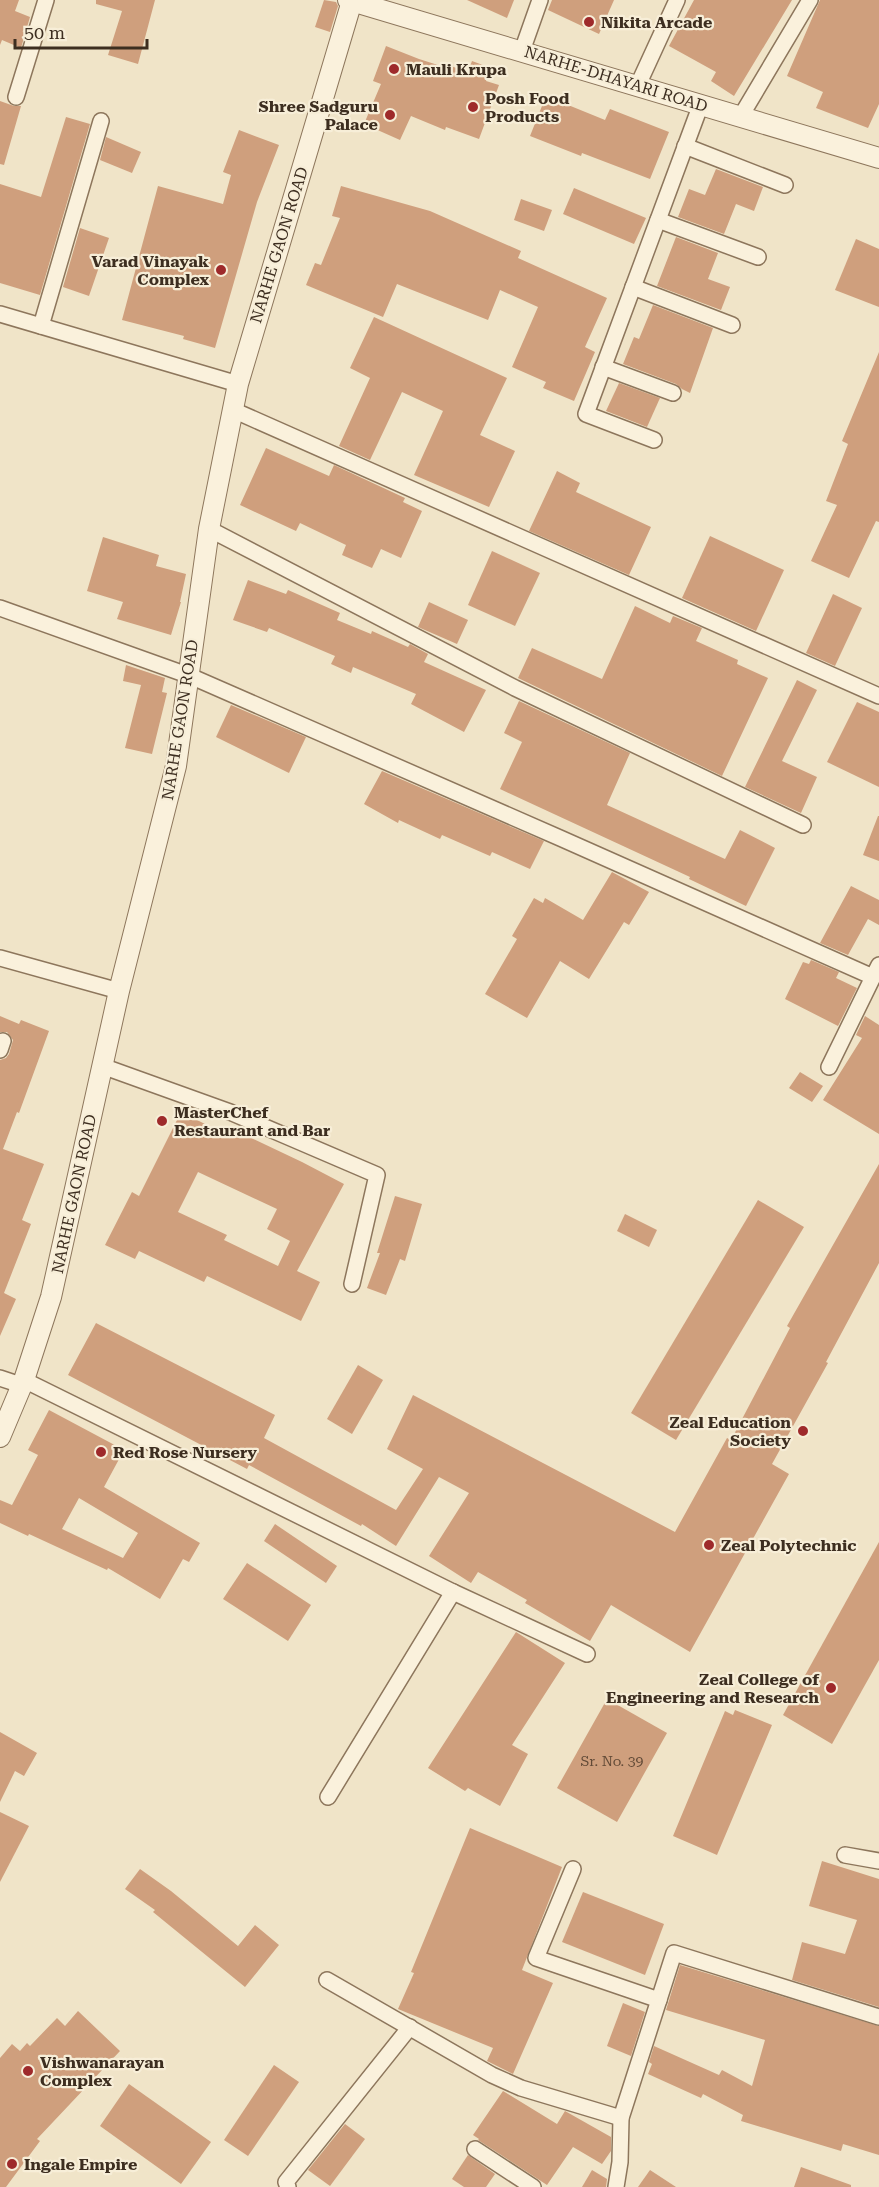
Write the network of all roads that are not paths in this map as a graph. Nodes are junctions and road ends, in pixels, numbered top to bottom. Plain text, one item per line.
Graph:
1 (46, 0) edge
2 (540, 0) edge
3 (677, 0) edge
4 (810, 0) edge
5 (350, 1) edge
6 (386, 5) edge
7 (522, 51) junction
8 (638, 85) junction
9 (16, 97) dead end
10 (701, 104) junction
11 (741, 116) junction
12 (100, 121) dead end
13 (685, 146) junction
14 (879, 158) edge
15 (785, 184) dead end
16 (658, 220) junction
17 (758, 257) dead end
18 (633, 287) junction
19 (0, 314) edge
20 (732, 325) dead end
21 (41, 326) junction
22 (603, 367) junction
23 (238, 384) junction
24 (673, 393) dead end
25 (233, 410) junction
26 (654, 440) dead end
27 (209, 529) junction
28 (0, 608) edge
29 (190, 676) junction
30 (879, 696) edge
31 (803, 825) dead end
32 (0, 958) edge
33 (876, 971) edge
34 (119, 992) junction
35 (102, 1066) junction
36 (829, 1067) dead end
37 (352, 1284) dead end
38 (0, 1378) edge
39 (22, 1383) junction
40 (0, 1437) edge
41 (453, 1592) junction
42 (587, 1654) dead end
43 (328, 1797) dead end
44 (845, 1855) dead end
45 (879, 1861) edge
46 (573, 1869) dead end
47 (327, 1980) dead end
48 (659, 2000) junction
49 (879, 2017) edge
50 (410, 2027) junction
51 (621, 2118) junction
52 (475, 2149) dead end
53 (288, 2187) edge
54 (533, 2187) edge
55 (616, 2187) edge

1 - 9 street
2 - 7 street
3 - 8 street
4 - 11 street
5 - 6 street, NARHE-DHAYARI ROAD
5 - 23 street, NARHE GAON ROAD
6 - 7 street, NARHE-DHAYARI ROAD
7 - 8 street, NARHE-DHAYARI ROAD
8 - 10 street, NARHE-DHAYARI ROAD
10 - 11 street, NARHE-DHAYARI ROAD
10 - 13 street
11 - 14 street, NARHE-DHAYARI ROAD
12 - 21 street
13 - 15 street
13 - 16 street
16 - 17 street
16 - 18 street
18 - 20 street
18 - 22 street
19 - 21 street
21 - 23 street
22 - 24 street
22 - 26 street
23 - 25 street, NARHE GAON ROAD
25 - 27 street, NARHE GAON ROAD
25 - 30 street
27 - 29 street, NARHE GAON ROAD
27 - 31 street
28 - 29 street
29 - 33 street
29 - 34 street, NARHE GAON ROAD
32 - 34 street
33 - 36 street
34 - 35 street, NARHE GAON ROAD
35 - 37 street
35 - 39 street, NARHE GAON ROAD
38 - 39 street
39 - 40 street, NARHE GAON ROAD
39 - 41 street
41 - 42 street
41 - 43 street
44 - 45 street
46 - 48 street
47 - 50 street
48 - 49 street
48 - 51 street
50 - 51 street
50 - 53 street
51 - 55 street
52 - 54 street

